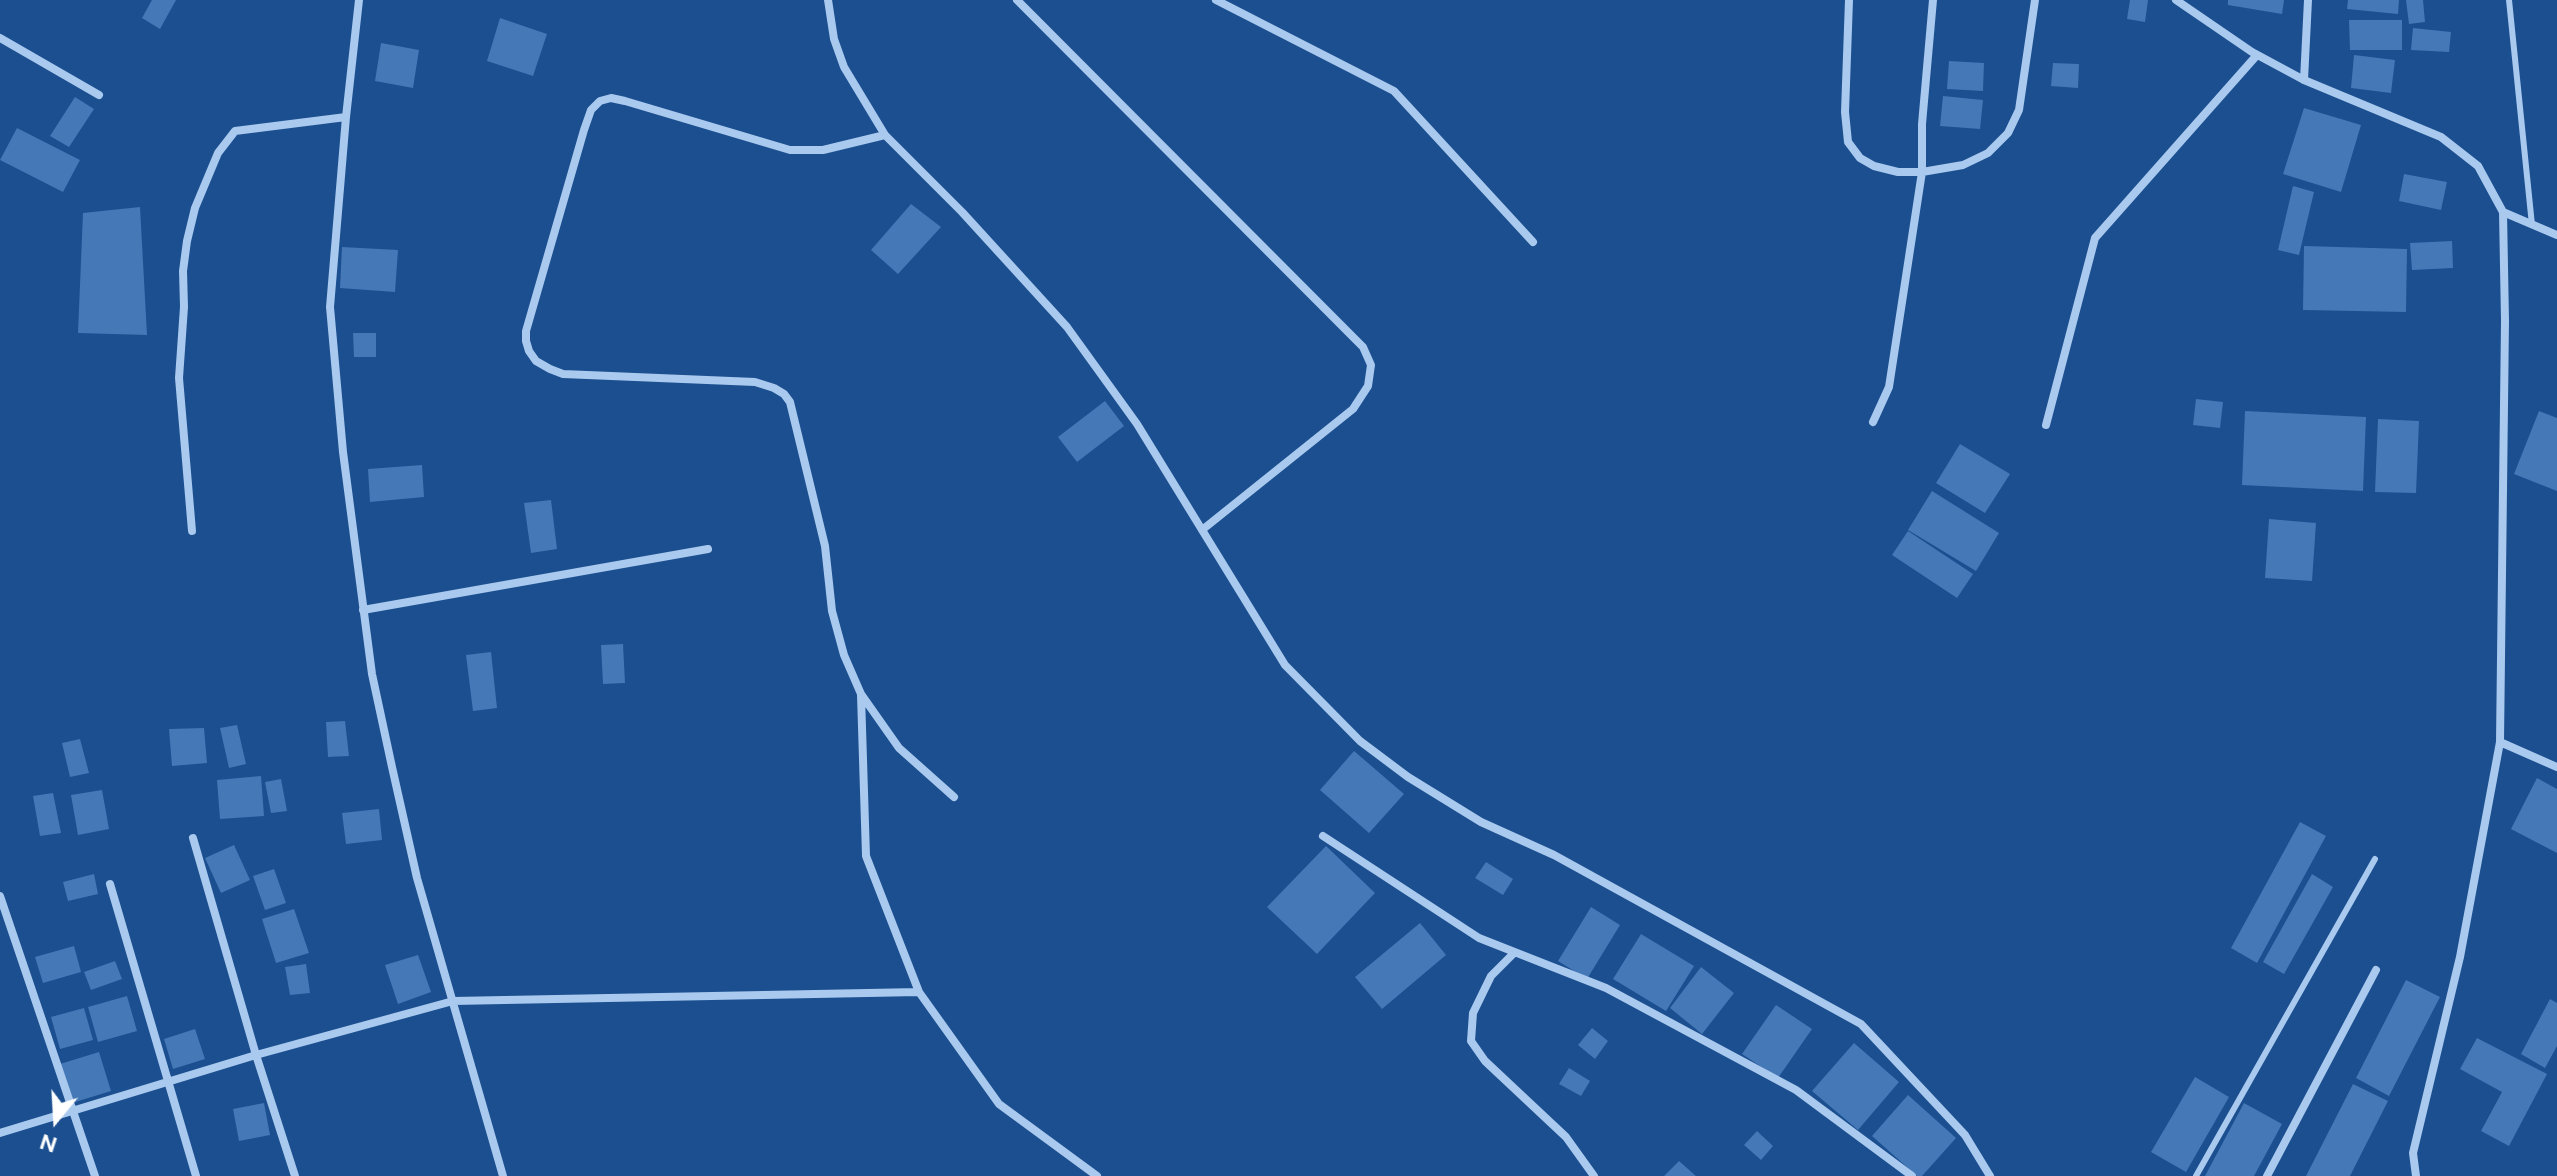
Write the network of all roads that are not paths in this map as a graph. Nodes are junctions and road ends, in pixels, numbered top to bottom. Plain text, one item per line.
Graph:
1 (359, 0) edge
2 (828, 0) edge
3 (1017, 0) edge
4 (1216, 0) edge
5 (1849, 0) edge
6 (1933, 0) edge
7 (2035, 0) edge
8 (2176, 0) edge
9 (2308, 0) edge
10 (2509, 0) edge
11 (0, 38) edge
12 (2257, 55) junction
13 (2304, 80) junction
14 (99, 95) dead end
15 (346, 117) junction
16 (885, 135) junction
17 (1922, 172) junction
18 (2503, 212) junction
19 (2532, 225) junction
20 (2557, 235) edge
21 (1533, 242) dead end
22 (1873, 422) dead end
23 (2046, 425) dead end
24 (1202, 530) junction
25 (192, 531) dead end
26 (708, 549) dead end
27 (363, 610) junction
28 (861, 694) junction
29 (2500, 742) junction
30 (2557, 767) edge
31 (954, 797) dead end
32 (1323, 836) dead end
33 (193, 838) dead end
34 (2375, 859) dead end
35 (110, 884) dead end
36 (0, 896) edge
37 (1513, 954) junction
38 (2376, 970) dead end
39 (919, 992) junction
40 (453, 1001) junction
41 (256, 1055) junction
42 (168, 1081) junction
43 (73, 1111) junction
44 (0, 1133) edge
45 (95, 1176) edge
46 (196, 1176) edge
47 (295, 1176) edge
48 (503, 1176) edge
49 (1097, 1176) edge
50 (1594, 1176) edge
51 (1912, 1176) edge
52 (1990, 1176) edge
53 (2196, 1176) edge
54 (2267, 1176) edge
55 (2416, 1176) edge

1 - 15 street
2 - 16 street
3 - 24 street
4 - 21 street
5 - 17 street
6 - 17 street
7 - 17 street
8 - 12 street
9 - 13 street
10 - 19 lane
11 - 14 street
12 - 13 street
12 - 23 street
13 - 18 street
15 - 25 street
15 - 27 street
16 - 24 street
16 - 28 street
17 - 22 street
18 - 19 street
18 - 29 street
19 - 20 street
24 - 52 street
26 - 27 street
27 - 40 street
28 - 31 street
28 - 39 street
29 - 30 street
29 - 55 street
32 - 37 street
33 - 41 street
34 - 53 lane
35 - 42 street
36 - 43 street
37 - 50 street
37 - 51 street
38 - 54 street
39 - 40 street
39 - 49 street
40 - 41 street
40 - 48 street
41 - 42 street
41 - 47 street
42 - 43 street
42 - 46 street
43 - 44 street
43 - 45 street

